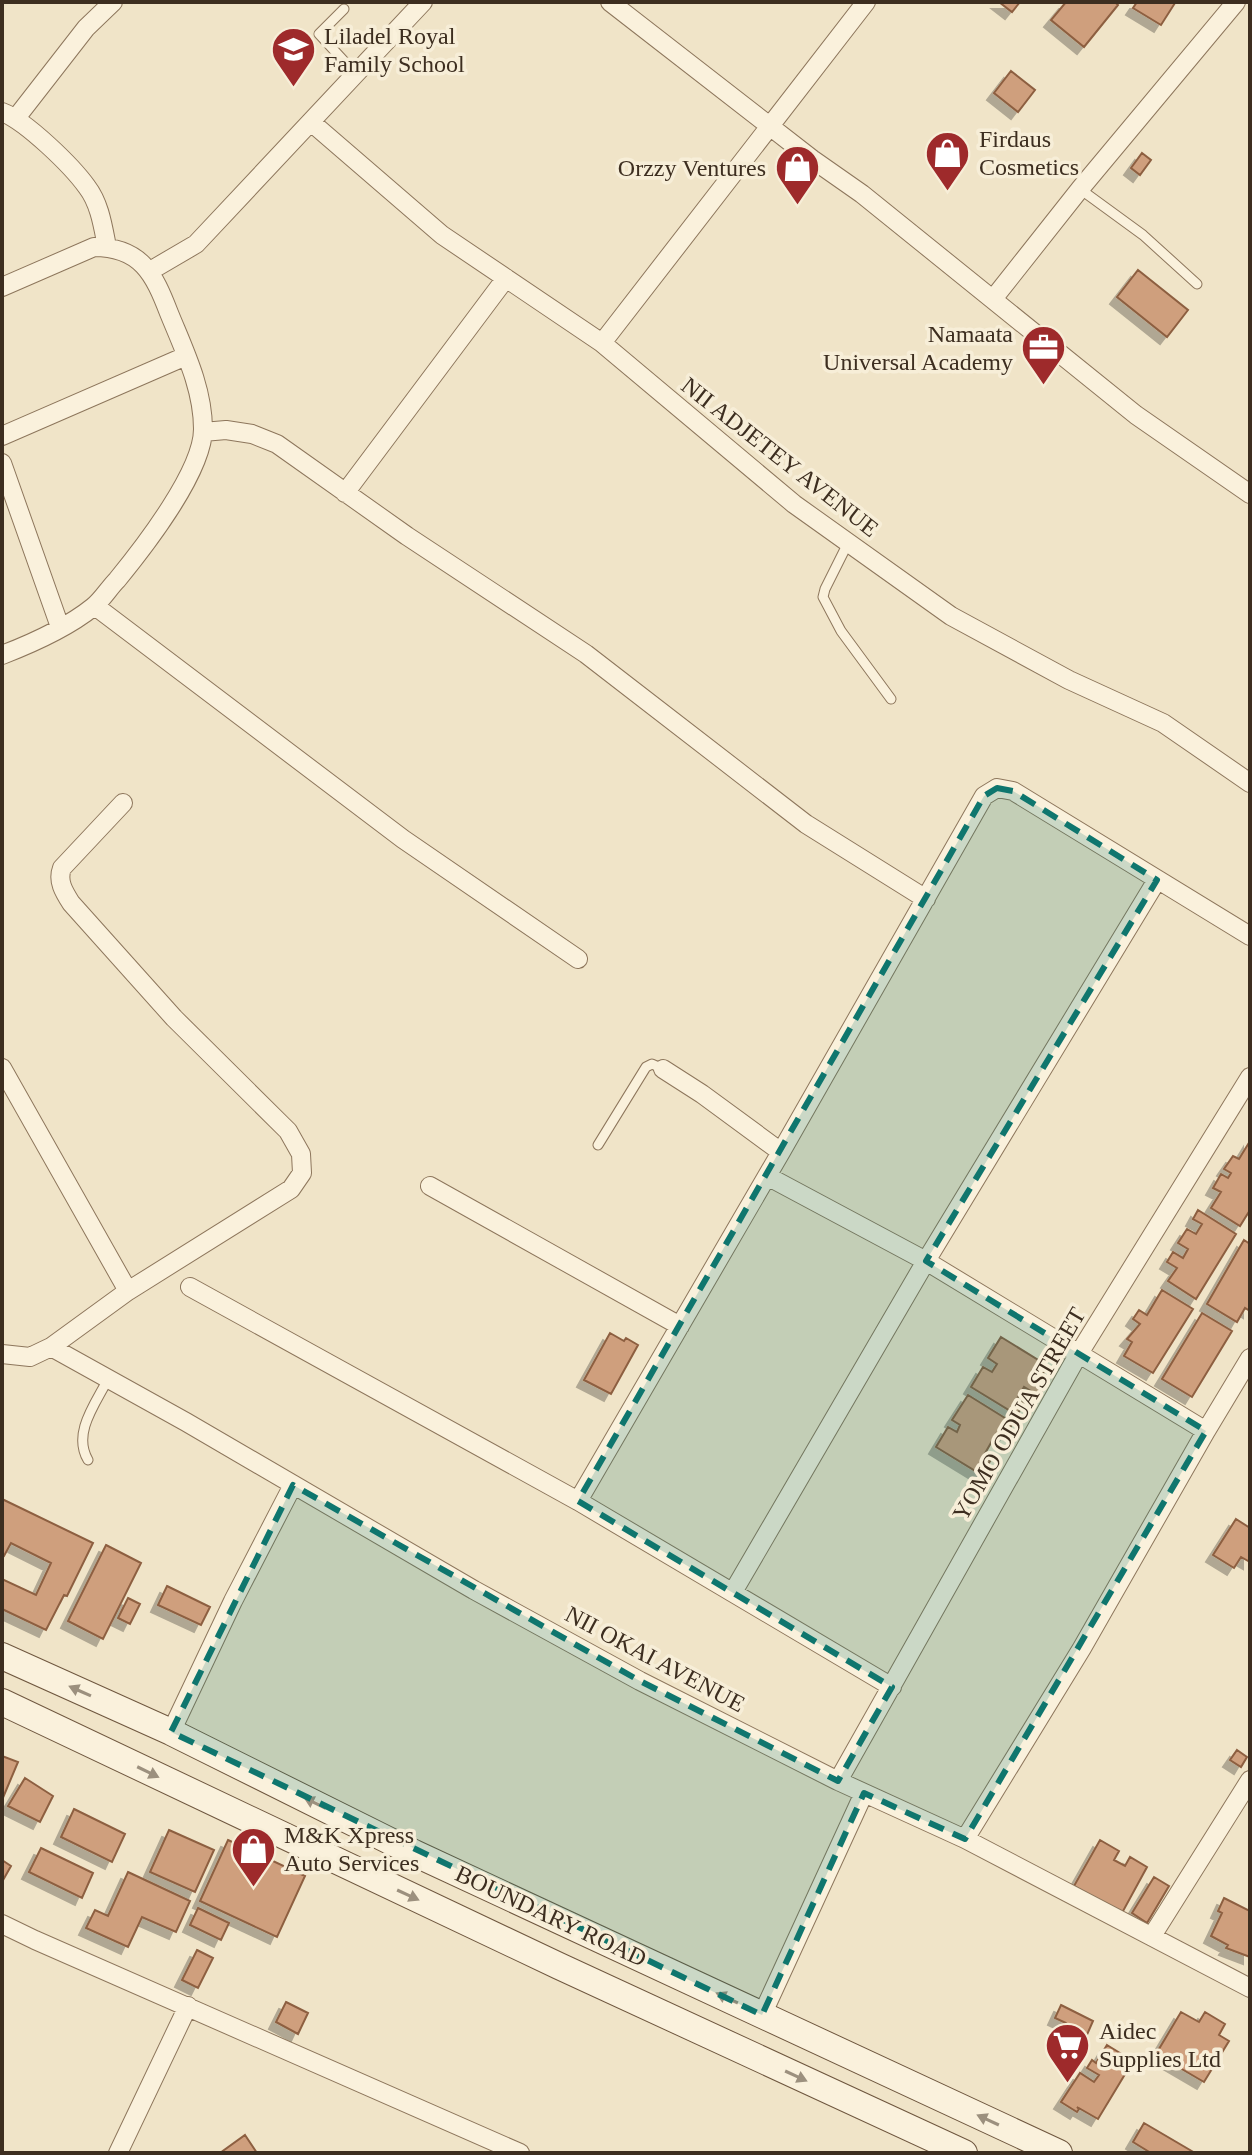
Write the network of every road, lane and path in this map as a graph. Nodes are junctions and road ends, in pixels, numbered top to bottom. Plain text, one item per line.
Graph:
1 (113, 2) edge
2 (423, 2) edge
3 (610, 2) edge
4 (866, 2) edge
5 (1236, 2) edge
6 (344, 9) dead end
7 (356, 74) junction
8 (9, 115) edge
9 (311, 122) junction
10 (770, 127) junction
11 (1080, 189) junction
12 (107, 247) junction
13 (150, 271) junction
14 (506, 278) junction
15 (1197, 284) dead end
16 (2, 287) edge
17 (993, 299) junction
18 (602, 343) junction
19 (186, 356) junction
20 (203, 432) junction
21 (2, 436) edge
22 (2, 463) edge
23 (345, 493) junction
24 (1250, 494) edge
25 (848, 543) junction
26 (95, 606) junction
27 (60, 627) junction
28 (2, 655) edge
29 (891, 699) dead end
30 (1250, 783) edge
31 (123, 803) dead end
32 (1157, 880) junction
33 (926, 899) junction
34 (1250, 936) edge
35 (578, 959) dead end
36 (2, 1068) edge
37 (663, 1069) joint
38 (1250, 1077) edge
39 (598, 1145) dead end
40 (781, 1152) junction
41 (767, 1176) junction
42 (430, 1186) dead end
43 (926, 1261) junction
44 (190, 1287) dead end
45 (128, 1291) junction
46 (680, 1326) junction
47 (51, 1347) junction
48 (2, 1354) edge
49 (1078, 1355) junction
50 (1250, 1358) edge
51 (108, 1379) junction
52 (1206, 1431) junction
53 (88, 1460) dead end
54 (293, 1485) junction
55 (578, 1501) junction
56 (733, 1592) junction
57 (2, 1656) edge
58 (892, 1687) junction
59 (2, 1702) edge
60 (171, 1732) junction
61 (1250, 1780) edge
62 (838, 1781) junction
63 (864, 1793) junction
64 (965, 1839) junction
65 (2, 1924) edge
66 (1152, 1936) junction
67 (1250, 1988) edge
68 (188, 2006) junction
69 (762, 2015) junction
70 (118, 2153) edge
71 (520, 2153) edge
72 (964, 2153) edge
73 (1059, 2153) edge

1 - 8 street
2 - 7 street
3 - 10 street
4 - 10 street
5 - 11 street
6 - 7 lane
7 - 9 street
8 - 12 street
9 - 13 street
9 - 14 street, NII ADJETEY AVENUE
10 - 17 street
10 - 18 street
11 - 15 lane
11 - 17 street
12 - 13 street
12 - 16 street
13 - 19 street
14 - 18 street, NII ADJETEY AVENUE
14 - 23 street
17 - 24 street
18 - 25 street, NII ADJETEY AVENUE
19 - 20 street
19 - 21 street
20 - 23 street
20 - 26 street
22 - 27 street
23 - 33 street
25 - 29 lane
25 - 30 street, NII ADJETEY AVENUE
26 - 27 street
26 - 35 street
27 - 28 street
31 - 45 street
32 - 33 street
32 - 34 street
32 - 43 street
33 - 40 street
36 - 45 street
37 - 39 lane
37 - 40 street
38 - 49 street, YOMO ODUA STREET
40 - 41 street
41 - 43 street
41 - 46 street
42 - 46 street
43 - 49 street
43 - 56 street
44 - 55 street
45 - 47 street
46 - 55 street
47 - 48 street
47 - 51 street, NII OKAI AVENUE
49 - 52 street
49 - 58 street, YOMO ODUA STREET
50 - 52 street
51 - 53 lane
51 - 54 street, NII OKAI AVENUE
52 - 64 street
54 - 60 street
54 - 62 street, NII OKAI AVENUE
55 - 56 street
56 - 58 street
60 -> 57 main road, BOUNDARY ROAD
58 - 62 street, YOMO ODUA STREET
59 -> 72 main road, BOUNDARY ROAD
69 -> 60 main road, BOUNDARY ROAD
61 - 66 street
62 - 63 street, NII OKAI AVENUE
63 - 64 street, NII OKAI AVENUE
63 - 69 street
64 - 66 street, NII OKAI AVENUE
65 - 68 street
66 - 67 street, NII OKAI AVENUE
68 - 70 street
68 - 71 street
73 -> 69 main road, BOUNDARY ROAD

